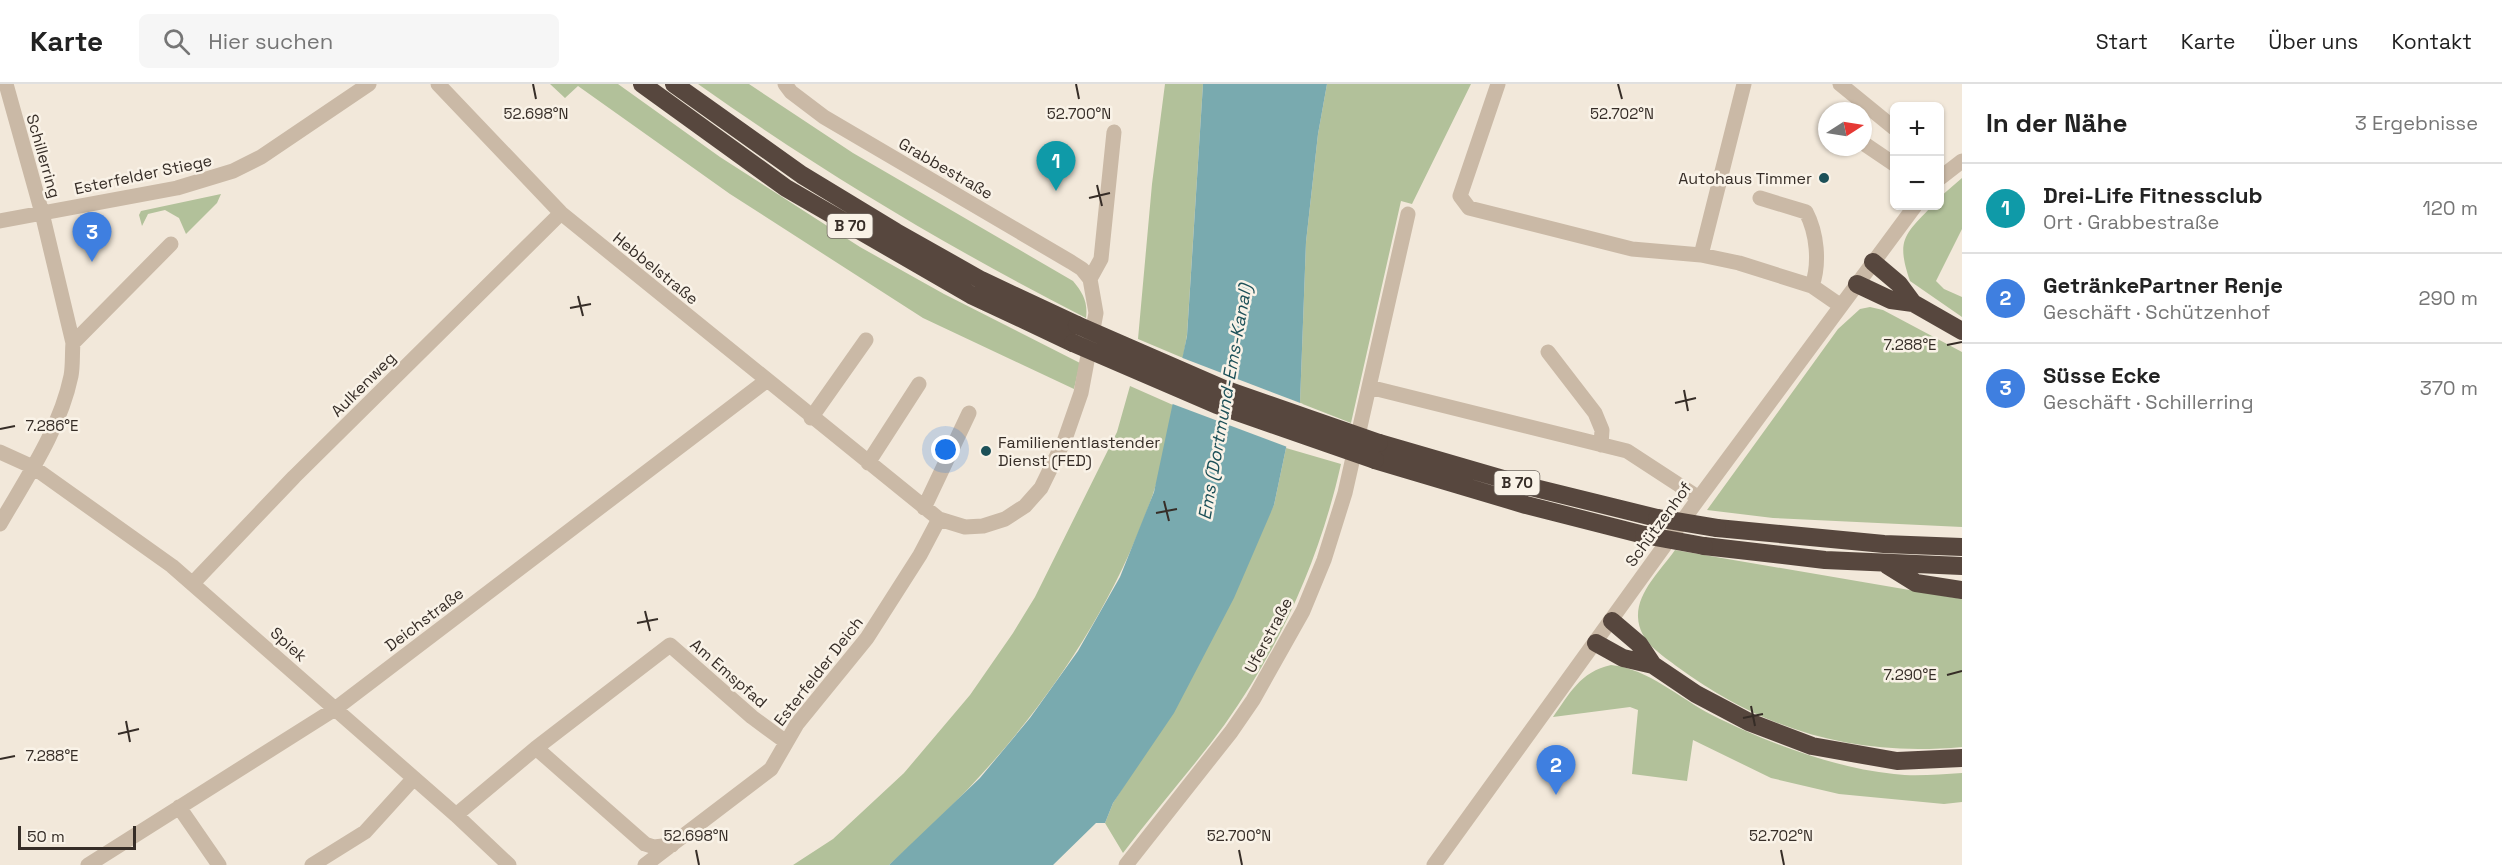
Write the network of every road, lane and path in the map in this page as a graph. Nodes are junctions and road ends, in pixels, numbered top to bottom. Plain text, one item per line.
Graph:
1 (6, 84) edge
2 (369, 84) edge
3 (438, 84) edge
4 (642, 84) edge
5 (674, 84) edge
6 (785, 84) edge
7 (1498, 84) edge
8 (1744, 84) edge
9 (1840, 84) edge
10 (1890, 125) edge
11 (1114, 132) dead end
12 (1872, 149) edge
13 (1962, 160) edge
14 (1890, 161) edge
15 (1944, 169) edge
16 (1760, 198) dead end
17 (1912, 210) edge
18 (42, 213) junction
19 (561, 213) junction
20 (1408, 214) dead end
21 (0, 221) edge
22 (171, 244) dead end
23 (1701, 255) junction
24 (1873, 262) junction
25 (1090, 279) junction
26 (1857, 284) junction
27 (1812, 286) junction
28 (1913, 303) junction
29 (1841, 306) junction
30 (1962, 331) edge
31 (1075, 334) junction
32 (866, 340) dead end
33 (73, 343) junction
34 (1548, 352) dead end
35 (766, 381) junction
36 (919, 384) dead end
37 (1370, 387) junction
38 (969, 413) dead end
39 (812, 418) junction
40 (1601, 445) junction
41 (1377, 451) junction
42 (0, 452) edge
43 (868, 463) junction
44 (33, 467) junction
45 (1699, 498) junction
46 (924, 508) junction
47 (939, 519) junction
48 (0, 524) edge
49 (1962, 548) edge
50 (1885, 564) junction
51 (1962, 566) edge
52 (193, 583) junction
53 (1962, 590) edge
54 (1612, 621) junction
55 (1596, 643) junction
56 (1653, 665) junction
57 (335, 709) junction
58 (786, 742) junction
59 (536, 748) junction
60 (1962, 758) edge
61 (414, 778) junction
62 (179, 807) junction
63 (456, 815) junction
64 (672, 845) junction
65 (88, 865) edge
66 (219, 865) edge
67 (312, 865) edge
68 (509, 865) edge
69 (645, 865) edge
70 (1126, 865) edge
71 (1434, 865) edge

1 - 18 street, Schillerring
2 - 18 street, Esterfelder Stiege
3 - 19 street, Hebbelstraße
4 - 31 highway, B 70
5 - 31 highway, B 70
6 - 25 street, Grabbestraße
7 - 23 street
8 - 23 street
9 - 10 street
11 - 25 street
12 - 14 street
13 - 15 street
16 - 27 street
17 - 24 street, Schützenhof
18 - 21 street, Esterfelder Stiege
18 - 33 street, Schillerring
19 - 35 street, Hebbelstraße
19 - 52 street, Aulkenweg
20 - 37 street, Uferstraße
22 - 33 street
23 - 27 street
24 - 26 street, Schützenhof
24 - 28 highway
25 - 47 street
26 - 28 highway
26 - 29 street, Schützenhof
27 - 29 street
28 - 30 highway
29 - 45 street, Schützenhof
31 - 41 highway, B 70, bridge
32 - 39 street
33 - 44 street
34 - 40 street
35 - 39 street, Hebbelstraße
35 - 57 street, Deichstraße
36 - 43 street
37 - 40 street
37 - 70 street, Uferstraße
38 - 46 street
39 - 43 street, Hebbelstraße
40 - 45 street
41 - 49 highway, B 70, bridge
41 - 50 highway, B 70, bridge
42 - 44 street, Spiek
43 - 46 street, Hebbelstraße
44 - 48 street
44 - 52 street, Spiek
45 - 54 street, Schützenhof
46 - 47 street, Hebbelstraße
47 - 58 street, Esterfelder Deich
50 - 51 highway, B 70
50 - 53 highway
52 - 57 street, Spiek
54 - 55 street, Schützenhof
54 - 56 highway
55 - 56 highway
55 - 71 street, Schützenhof
56 - 60 highway
57 - 61 street, Spiek
57 - 62 street, Deichstraße
58 - 59 street, Am Emspfad
58 - 64 street, Esterfelder Deich
59 - 63 street, Am Emspfad
59 - 64 street
61 - 63 street, Spiek
61 - 67 street
62 - 65 street, Deichstraße
62 - 66 street
63 - 68 street, Spiek
64 - 69 street, Esterfelder Deich

